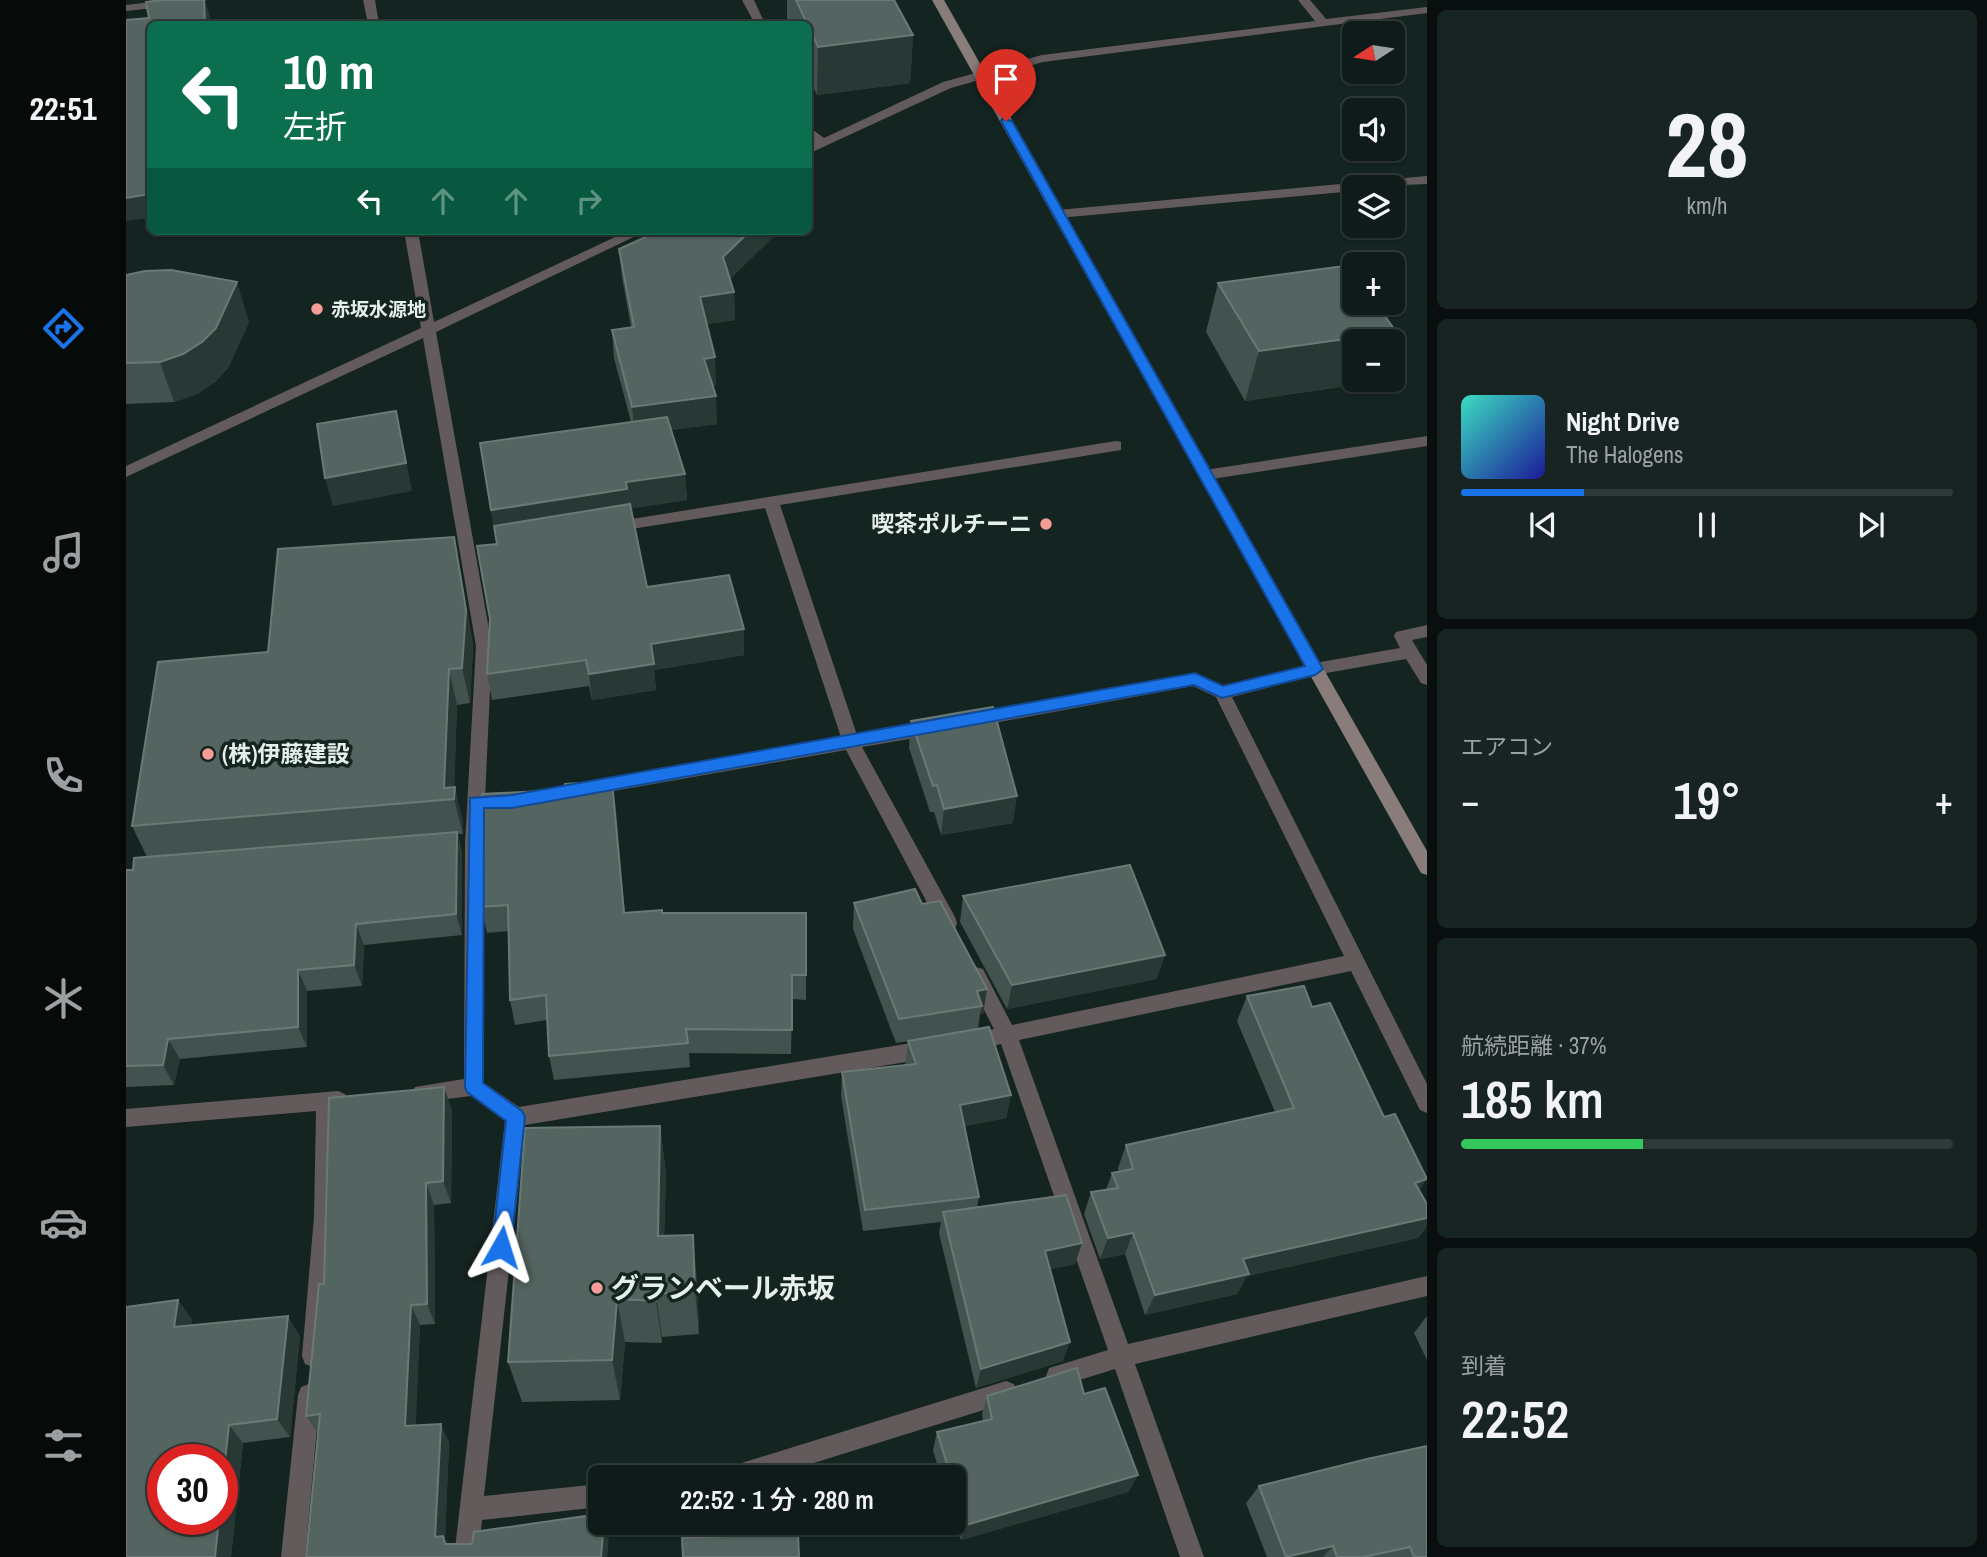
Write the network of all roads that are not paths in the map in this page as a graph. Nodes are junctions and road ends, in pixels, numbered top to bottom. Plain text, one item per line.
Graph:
1 (201, 0) edge
2 (369, 0) edge
3 (748, 0) edge
4 (938, 0) edge
5 (1304, 0) edge
6 (126, 8) edge
7 (1427, 10) edge
8 (373, 21) edge
9 (758, 21) edge
10 (1323, 23) junction
11 (980, 75) junction
12 (812, 133) edge
13 (823, 143) junction
14 (812, 148) edge
15 (1427, 180) edge
16 (1058, 214) junction
17 (412, 235) edge
18 (631, 235) edge
19 (430, 331) junction
20 (1427, 441) edge
21 (1116, 446) dead end
22 (126, 472) edge
23 (1205, 475) junction
24 (771, 502) junction
25 (593, 530) edge
26 (1427, 631) edge
27 (1410, 652) junction
28 (1315, 669) junction
29 (1427, 679) edge
30 (1222, 693) junction
31 (851, 743) junction
32 (579, 790) edge
33 (476, 802) junction
34 (500, 802) edge
35 (1427, 868) edge
36 (957, 939) edge
37 (1354, 962) junction
38 (970, 963) edge
39 (1008, 1036) junction
40 (474, 1087) junction
41 (403, 1095) edge
42 (364, 1098) edge
43 (326, 1101) junction
44 (1427, 1104) edge
45 (516, 1117) junction
46 (126, 1118) edge
47 (1427, 1286) edge
48 (1123, 1356) junction
49 (771, 1465) edge
50 (588, 1497) edge
51 (472, 1508) junction
52 (293, 1557) edge
53 (466, 1557) edge
54 (1192, 1557) edge

1 - 6 street
2 - 8 street
3 - 9 street
4 - 11 main road
5 - 10 street
7 - 10 street
10 - 11 street
11 - 13 street
11 - 16 main road
12 - 13 street
13 - 14 street
15 - 16 street
16 - 23 main road
17 - 19 street
18 - 19 street
19 - 22 street
19 - 33 street
20 - 23 street
21 - 24 street
23 - 28 main road
24 - 25 street
24 - 31 street
26 - 27 street
27 - 28 street
27 - 29 street
28 - 30 street
28 - 35 main road
30 - 31 street
30 - 37 street
31 - 32 street
31 - 36 street
33 - 34 street
33 - 40 street
37 - 39 street
37 - 44 street
38 - 39 street
39 - 45 street
39 - 48 street
40 - 41 street
40 - 45 street
42 - 43 street
43 - 46 street
43 - 52 street
45 - 51 street
47 - 48 street
48 - 49 street
48 - 54 street
50 - 51 street
51 - 53 street

